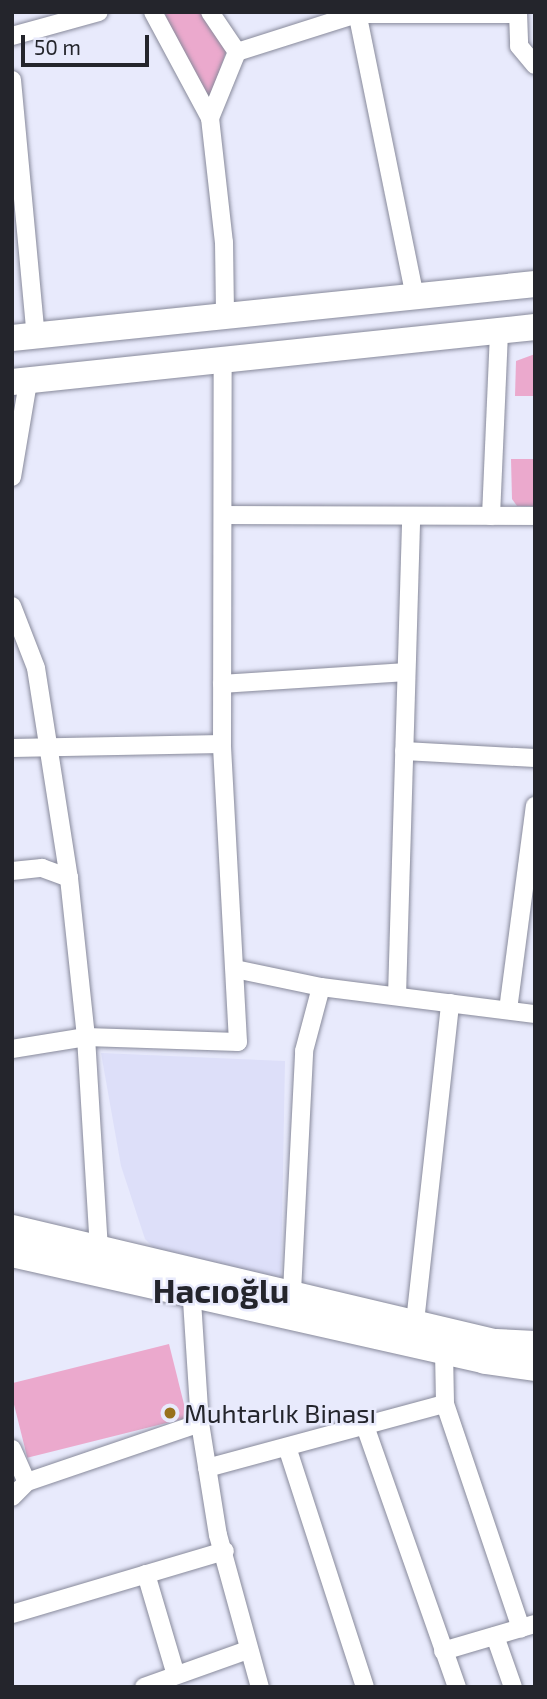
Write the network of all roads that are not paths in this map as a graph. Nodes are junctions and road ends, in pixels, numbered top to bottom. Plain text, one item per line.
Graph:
1 (99, 12) edge
2 (153, 12) edge
3 (210, 12) edge
4 (357, 13) edge
5 (518, 13) edge
6 (12, 36) edge
7 (237, 52) junction
8 (535, 65) edge
9 (12, 79) edge
10 (209, 118) junction
11 (15, 126) edge
12 (535, 284) edge
13 (415, 296) junction
14 (225, 316) junction
15 (535, 327) edge
16 (499, 330) junction
17 (24, 338) edge
18 (223, 360) junction
19 (20, 382) edge
20 (12, 477) edge
21 (225, 515) junction
22 (411, 516) junction
23 (491, 516) junction
24 (535, 516) edge
25 (12, 606) edge
26 (406, 672) junction
27 (222, 684) junction
28 (222, 744) junction
29 (51, 747) junction
30 (12, 748) edge
31 (404, 751) junction
32 (535, 758) edge
33 (535, 806) edge
34 (12, 871) edge
35 (69, 878) junction
36 (235, 969) junction
37 (321, 987) junction
38 (397, 996) junction
39 (450, 1003) junction
40 (508, 1010) junction
41 (535, 1014) edge
42 (86, 1037) junction
43 (12, 1049) edge
44 (12, 1228) edge
45 (99, 1247) junction
46 (12, 1254) edge
47 (191, 1281) junction
48 (292, 1292) junction
49 (415, 1322) junction
50 (535, 1345) edge
51 (444, 1351) junction
52 (535, 1368) edge
53 (446, 1404) junction
54 (200, 1423) junction
55 (365, 1426) junction
56 (287, 1447) junction
57 (12, 1449) edge
58 (207, 1468) junction
59 (27, 1482) junction
60 (12, 1497) edge
61 (225, 1551) junction
62 (146, 1574) junction
63 (12, 1614) edge
64 (528, 1626) edge
65 (495, 1636) junction
66 (248, 1650) junction
67 (443, 1651) junction
68 (176, 1675) junction
69 (144, 1687) edge
70 (260, 1687) edge
71 (366, 1687) edge
72 (457, 1687) edge
73 (513, 1687) edge

1 - 6 street
2 - 10 street
3 - 7 street
4 - 5 street
4 - 7 street
4 - 13 street
5 - 8 street
7 - 10 street
9 - 11 street
10 - 14 street
11 - 17 street
12 - 13 main road
13 - 14 main road
14 - 17 main road
15 - 16 main road
16 - 18 main road
16 - 23 street
18 - 19 main road
18 - 21 street
19 - 20 street
21 - 22 street
21 - 27 street
22 - 23 street
22 - 26 street
23 - 24 street
25 - 29 street
26 - 27 street
26 - 31 street
27 - 28 street
28 - 29 street
28 - 36 street
29 - 30 street
29 - 35 street
31 - 32 street
31 - 38 street
33 - 40 street
34 - 35 street
35 - 42 street
36 - 37 street
36 - 42 street
37 - 38 street
37 - 48 street
38 - 39 street
39 - 40 street
39 - 49 street
40 - 41 street
42 - 43 street
42 - 45 street
44 - 45 main road
45 - 47 main road
46 - 47 main road
47 - 48 main road
47 - 51 main road
47 - 54 street
48 - 49 main road
49 - 50 main road
51 - 52 main road
51 - 53 street
53 - 55 street
53 - 64 street
54 - 58 street
54 - 59 street
55 - 56 street
55 - 67 street
56 - 58 street
56 - 71 street
57 - 59 street
58 - 61 street
59 - 60 street
61 - 62 street
61 - 66 street
62 - 63 street
62 - 68 street
64 - 65 street
65 - 67 street
65 - 73 street
66 - 68 street
66 - 70 street
67 - 72 street
68 - 69 street

